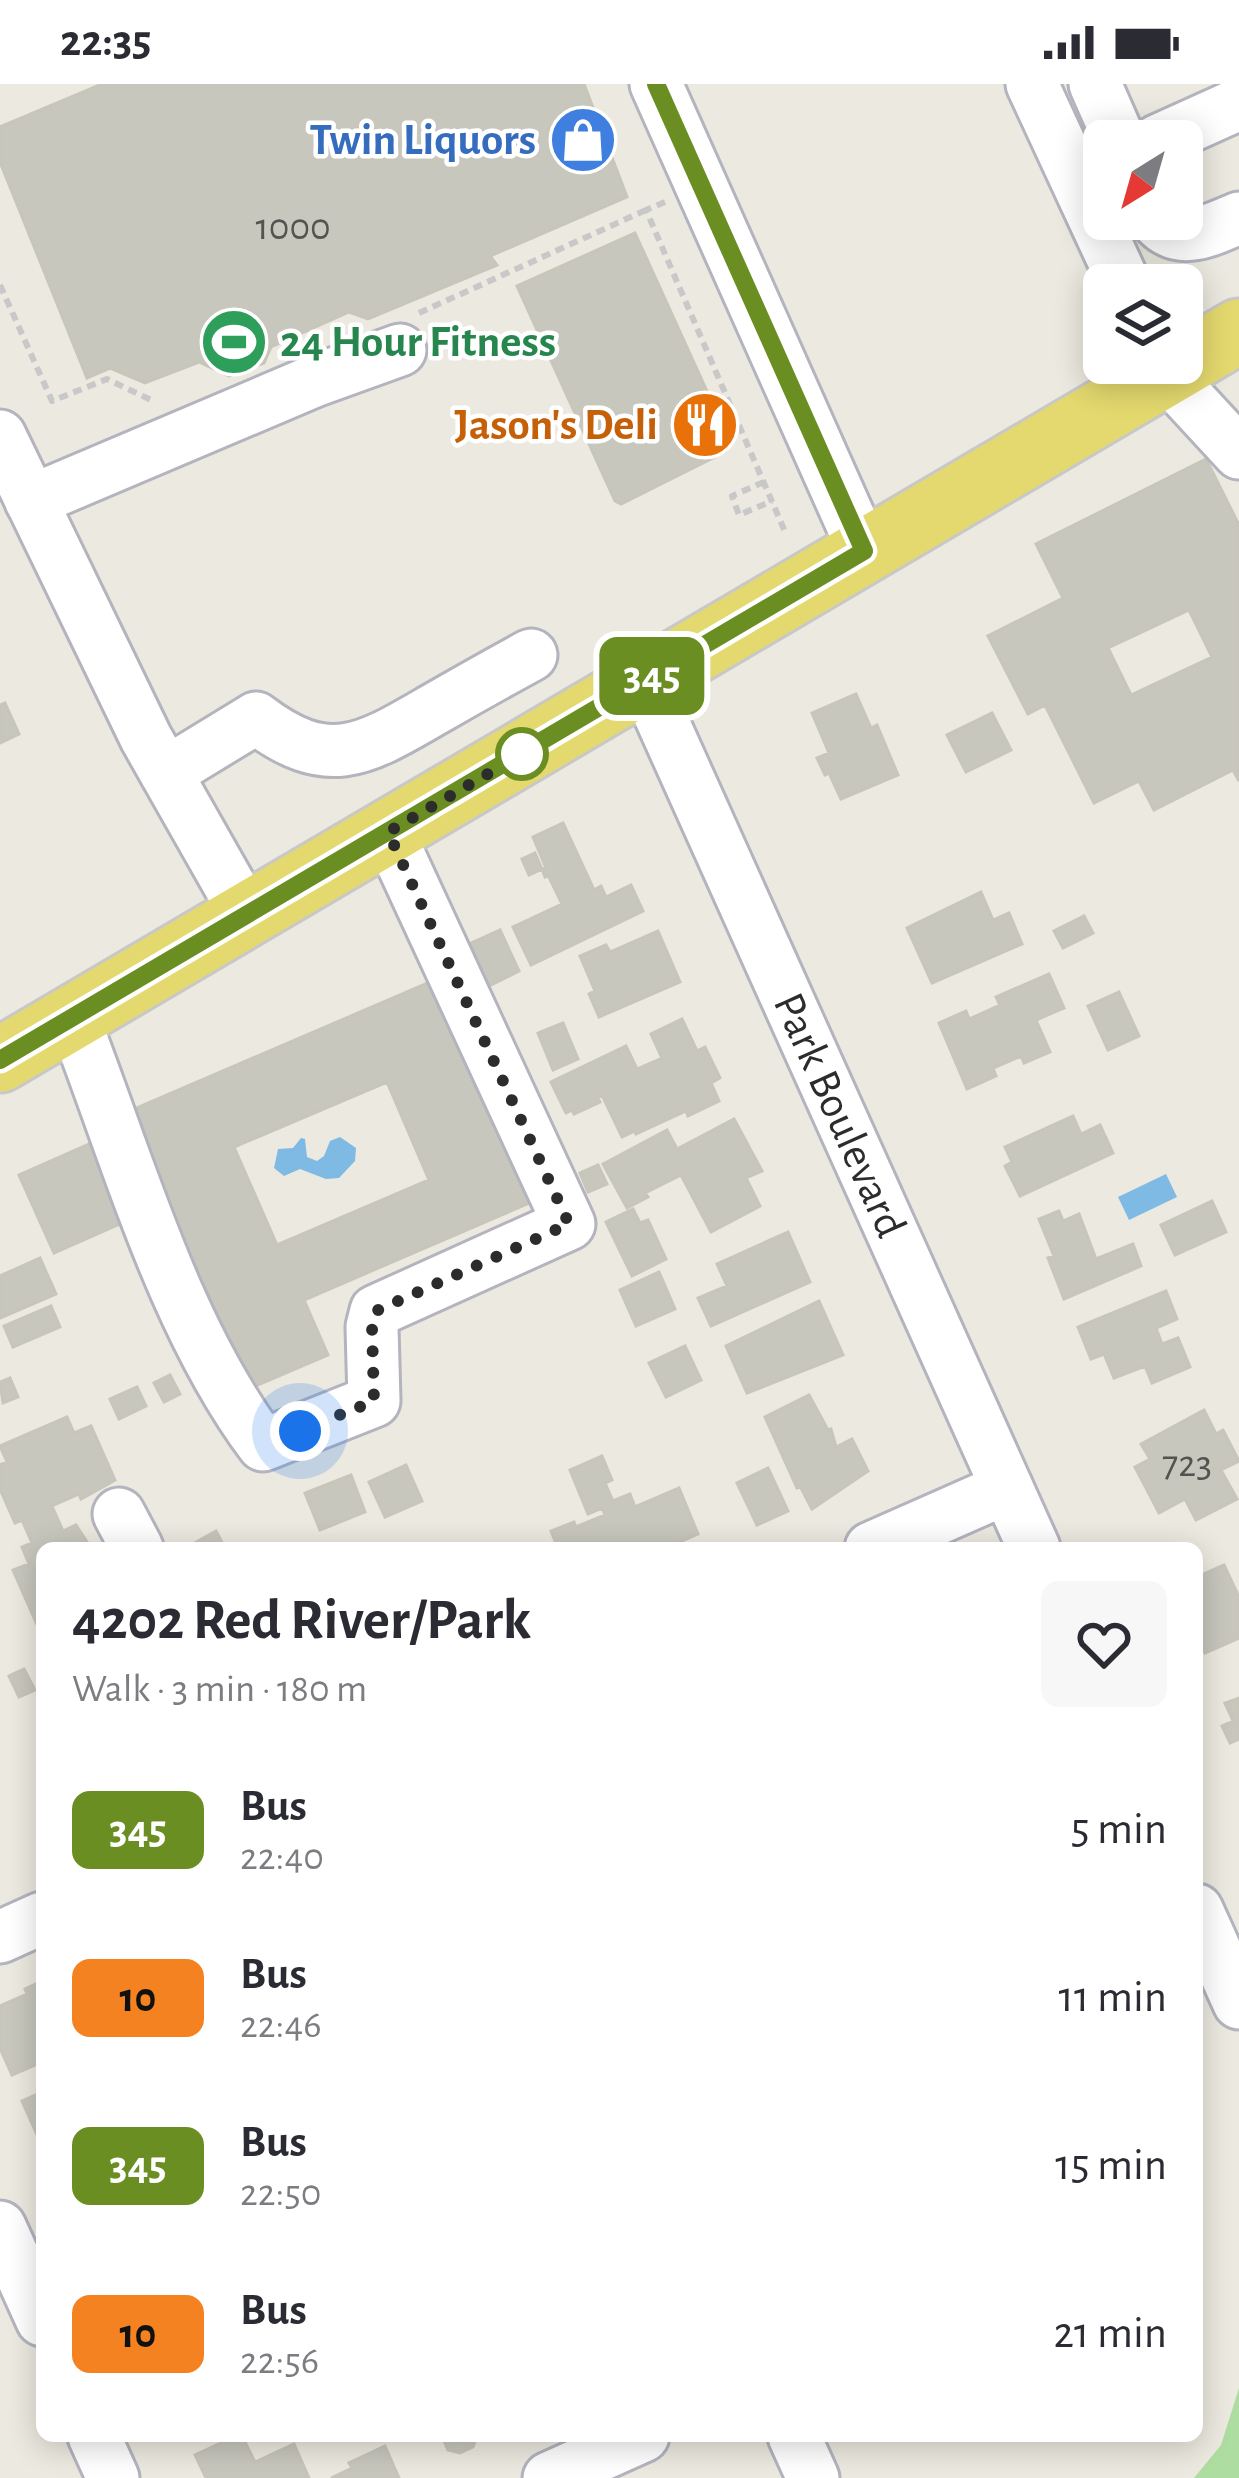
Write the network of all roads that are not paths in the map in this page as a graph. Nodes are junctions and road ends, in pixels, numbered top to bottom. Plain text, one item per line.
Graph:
1 (656, 84) edge
2 (1032, 84) edge
3 (1095, 84) edge
4 (1239, 104) edge
5 (1111, 120) edge
6 (1203, 120) edge
7 (1239, 218) edge
8 (1203, 233) edge
9 (1115, 264) edge
10 (1239, 331) edge
11 (1203, 349) edge
12 (400, 350) dead end
13 (1138, 384) edge
14 (1177, 384) edge
15 (0, 436) edge
16 (1239, 452) edge
17 (32, 501) junction
18 (864, 551) junction
19 (531, 655) dead end
20 (644, 680) junction
21 (166, 773) junction
22 (388, 832) junction
23 (247, 916) junction
24 (74, 1019) junction
25 (0, 1060) edge
26 (1007, 1488) junction
27 (885, 1542) edge
28 (1031, 1542) edge
29 (36, 1921) edge
30 (1203, 1923) edge
31 (0, 1937) edge
32 (1239, 2003) edge
33 (0, 2227) edge
34 (36, 2307) edge
35 (97, 2442) edge
36 (630, 2442) edge
37 (797, 2442) edge
38 (113, 2478) edge
39 (549, 2478) edge
40 (813, 2478) edge

1 - 18 street
2 - 9 street
3 - 5 street
4 - 6 street
7 - 8 street
10 - 11 main road
12 - 17 street
13 - 18 main road
14 - 16 street
15 - 17 street
17 - 21 street
18 - 20 main road
19 - 21 street
20 - 22 main road
20 - 26 street, Park Boulevard
21 - 23 street
22 - 23 main road
22 - 24 street
23 - 24 main road
24 - 25 main road
26 - 27 street
26 - 28 street, Park Boulevard
29 - 31 street
30 - 32 street
33 - 34 street
35 - 38 street
36 - 39 street
37 - 40 street

